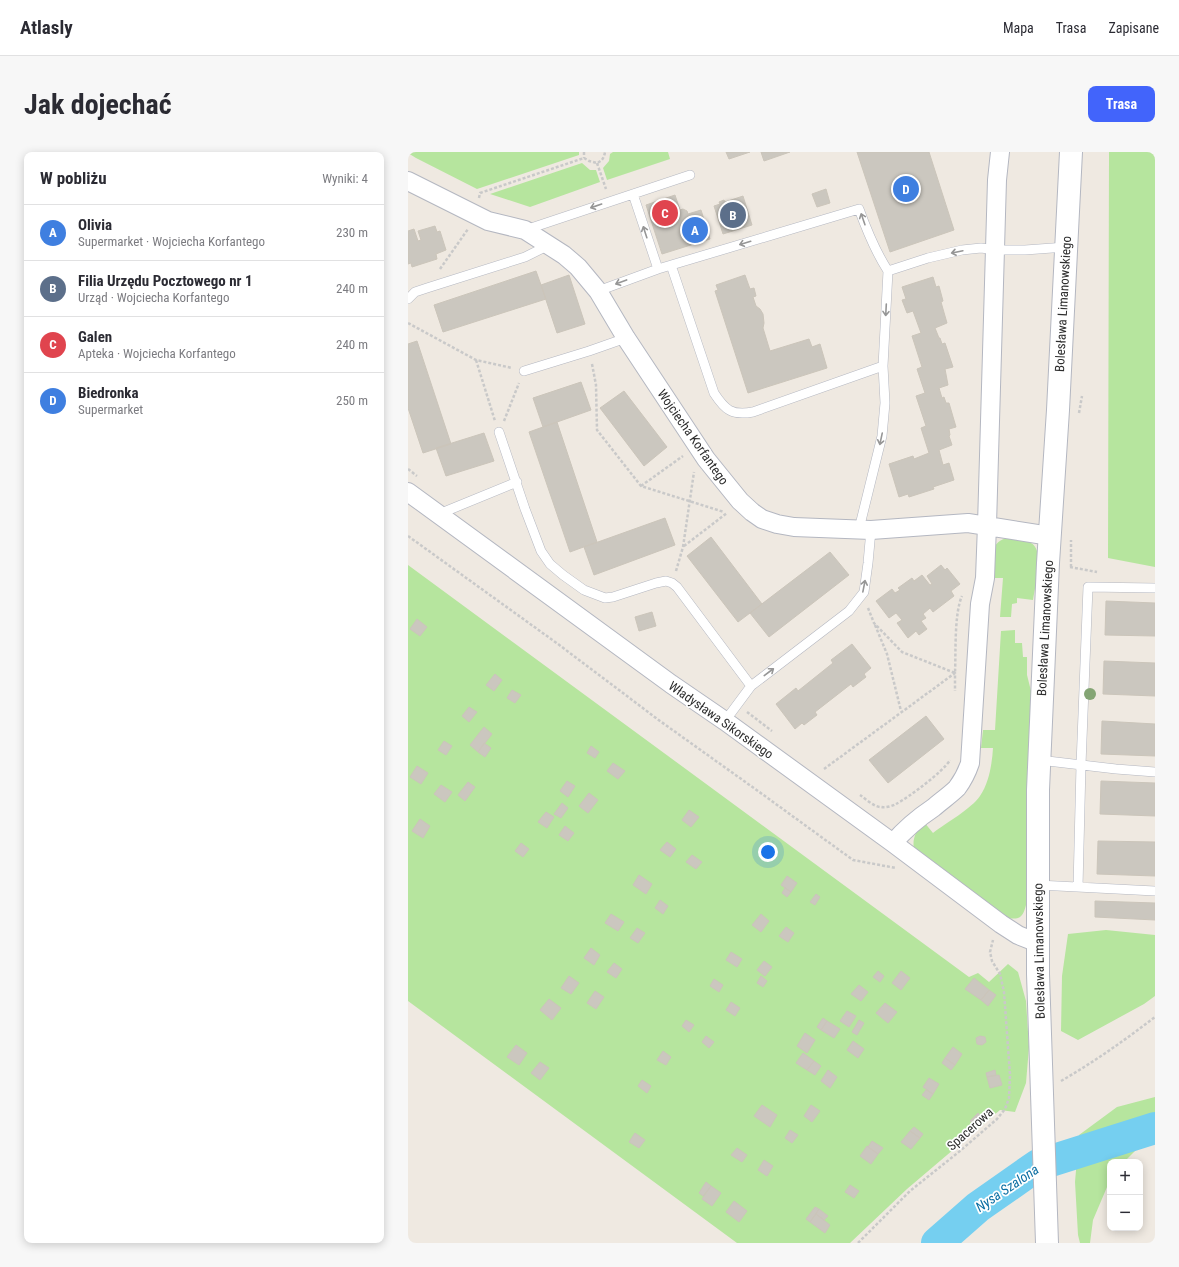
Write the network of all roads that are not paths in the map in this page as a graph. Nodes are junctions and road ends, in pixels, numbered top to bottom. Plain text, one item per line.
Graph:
1 (1000, 152) edge
2 (1071, 152) edge
3 (690, 175) dead end
4 (408, 181) edge
5 (633, 194) junction
6 (525, 230) junction
7 (549, 245) junction
8 (1066, 247) junction
9 (996, 250) junction
10 (671, 265) junction
11 (658, 269) junction
12 (888, 271) junction
13 (598, 290) junction
14 (408, 299) edge
15 (626, 338) junction
16 (883, 366) junction
17 (524, 371) road end
18 (499, 432) road end
19 (516, 482) junction
20 (408, 492) edge
21 (439, 514) junction
22 (988, 525) junction
23 (865, 530) junction
24 (1050, 536) junction
25 (1155, 588) edge
26 (751, 686) junction
27 (725, 721) junction
28 (1039, 760) junction
29 (1081, 765) junction
30 (1155, 772) edge
31 (893, 843) junction
32 (1038, 885) junction
33 (1078, 887) junction
34 (1155, 891) edge
35 (1038, 943) junction
36 (1047, 1243) edge

1 - 9 street
2 - 8 main road, Bolesława Limanowskiego
3 - 5 lane
4 - 6 street, Wojciecha Korfantego
5 -> 6 lane
11 -> 5 lane
6 - 7 street, Wojciecha Korfantego
7 - 13 street, Wojciecha Korfantego
7 - 14 lane
8 - 9 lane
8 - 24 main road, Bolesława Limanowskiego
9 -> 12 lane
9 - 22 street
10 - 11 lane
12 -> 10 lane
10 - 16 lane
11 -> 13 lane
12 -> 16 lane
13 - 15 street, Wojciecha Korfantego
15 - 17 lane
15 - 23 street, Wojciecha Korfantego
16 -> 23 lane
18 - 19 lane
19 - 21 lane
19 - 26 lane
20 - 21 street, Władysława Sikorskiego
21 - 27 street, Władysława Sikorskiego
22 - 23 street, Wojciecha Korfantego
22 - 24 street, Wojciecha Korfantego
22 - 31 street
26 -> 23 lane
24 - 28 main road, Bolesława Limanowskiego
25 - 29 lane
26 - 27 lane
27 - 31 street, Władysława Sikorskiego
28 - 29 lane
28 - 32 main road, Bolesława Limanowskiego
29 - 30 lane
29 - 33 lane
31 - 35 street, Władysława Sikorskiego
32 - 33 lane
32 - 35 main road, Bolesława Limanowskiego
33 - 34 lane
35 - 36 main road, Bolesława Limanowskiego

